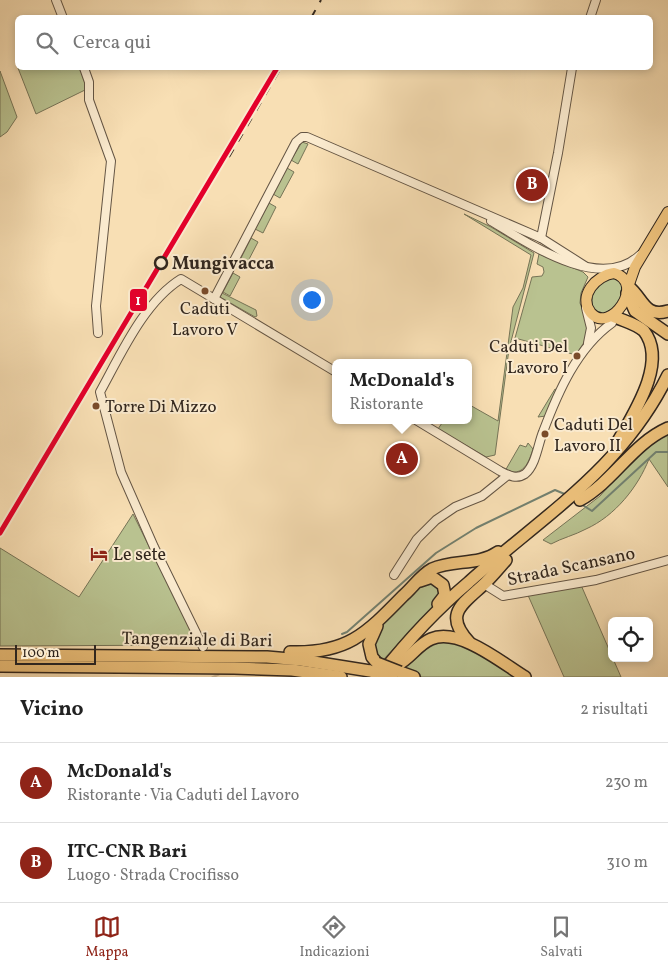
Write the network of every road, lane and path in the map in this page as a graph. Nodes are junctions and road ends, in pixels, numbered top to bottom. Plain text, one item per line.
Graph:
1 (56, 0) edge
2 (596, 0) edge
3 (62, 15) edge
4 (591, 15) edge
5 (85, 70) edge
6 (572, 70) edge
7 (460, 204) junction
8 (668, 212) edge
9 (540, 238) junction
10 (645, 250) junction
11 (562, 259) junction
12 (585, 266) junction
13 (605, 274) junction
14 (627, 290) junction
15 (214, 299) junction
16 (587, 303) junction
17 (668, 311) edge
18 (644, 318) junction
19 (615, 320) junction
20 (98, 333) dead end
21 (668, 334) edge
22 (587, 344) junction
23 (332, 370) edge
24 (668, 375) edge
25 (668, 389) edge
26 (423, 424) edge
27 (668, 428) edge
28 (508, 475) junction
29 (580, 493) junction
30 (536, 527) junction
31 (506, 560) junction
32 (668, 560) edge
33 (394, 575) dead end
34 (418, 581) junction
35 (484, 584) junction
36 (386, 615) junction
37 (472, 645) junction
38 (203, 646) dead end
39 (0, 655) edge
40 (218, 656) junction
41 (0, 666) edge
42 (205, 668) junction
43 (396, 668) edge
44 (376, 670) edge
45 (324, 674) junction
46 (242, 677) edge
47 (301, 677) edge
48 (341, 677) edge
49 (388, 677) edge
50 (414, 677) edge
51 (526, 677) edge

1 - 3 street
2 - 4 street
5 - 20 street
6 - 9 street
7 - 9 street
7 - 11 street
7 - 15 street
8 - 10 main road
9 - 12 street
10 - 12 street
10 - 14 main road
11 - 12 street
11 - 13 street
13 - 14 main road
13 - 16 main road
14 - 17 highway
14 - 18 highway
14 - 19 main road
15 - 23 street
15 - 38 street
16 - 19 main road
16 - 22 street
18 - 19 highway
18 - 21 highway
19 - 22 street
19 - 29 highway
22 - 28 street
24 - 29 highway
25 - 29 highway
26 - 28 street
27 - 29 highway
28 - 33 street
29 - 30 highway
29 - 31 highway
30 - 34 highway
30 - 43 highway
31 - 35 highway
31 - 43 highway
32 - 35 street, Strada Scansano
34 - 36 highway
34 - 43 highway
35 - 37 highway
36 - 40 highway
36 - 44 highway
37 - 43 highway
37 - 51 highway
39 - 40 highway, Tangenziale di Bari
40 - 44 highway, Tangenziale di Bari
41 - 42 highway, Tangenziale di Bari
42 - 45 highway, Tangenziale di Bari
42 - 46 highway
43 - 44 highway, Tangenziale di Bari, bridge
43 - 44 highway
43 - 49 highway
43 - 50 highway, Tangenziale di Bari
45 - 47 highway
45 - 48 highway, Tangenziale di Bari

